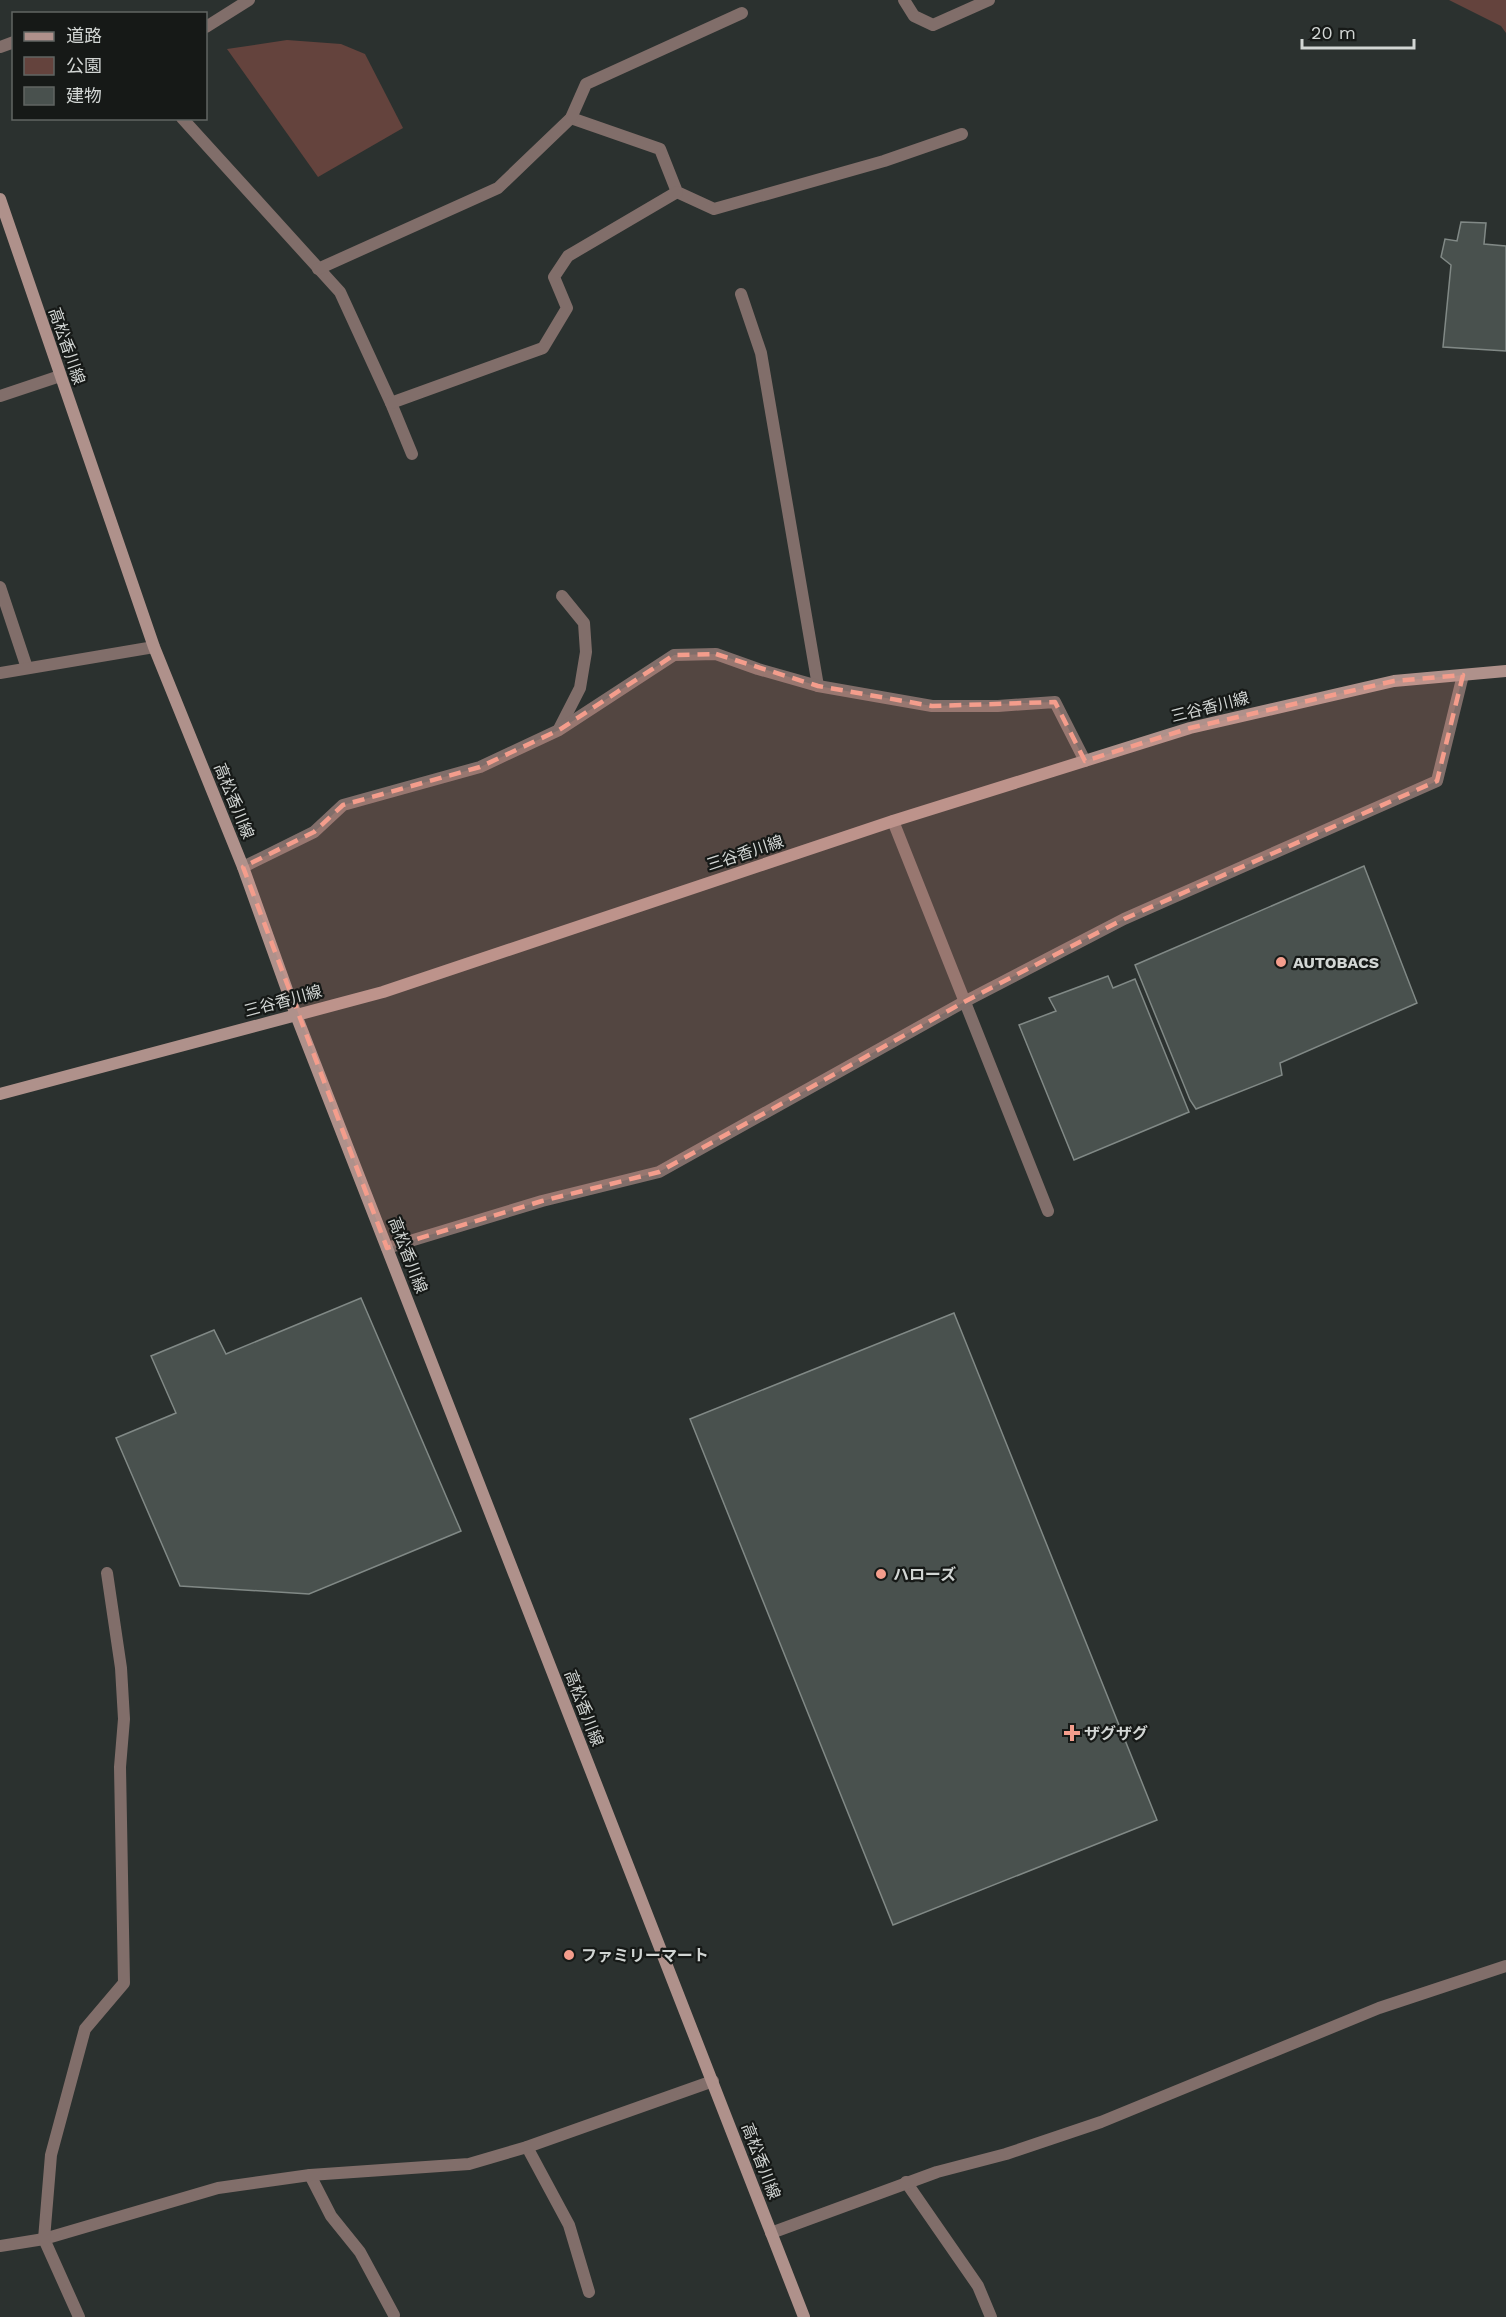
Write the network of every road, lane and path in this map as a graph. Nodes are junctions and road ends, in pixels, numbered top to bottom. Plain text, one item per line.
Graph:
1 (249, 0) edge
2 (904, 0) edge
3 (989, 0) edge
4 (742, 13) dead end
5 (207, 26) edge
6 (571, 118) junction
7 (184, 120) edge
8 (962, 134) dead end
9 (677, 192) junction
10 (0, 199) edge
11 (318, 270) junction
12 (741, 294) dead end
13 (60, 376) junction
14 (0, 396) edge
15 (391, 403) junction
16 (412, 454) dead end
17 (0, 587) edge
18 (562, 596) dead end
19 (154, 647) junction
20 (27, 668) junction
21 (1506, 670) edge
22 (0, 673) edge
23 (1463, 675) junction
24 (818, 686) junction
25 (559, 730) junction
26 (1085, 761) junction
27 (892, 821) junction
28 (243, 867) junction
29 (963, 1002) junction
30 (296, 1015) junction
31 (0, 1094) edge
32 (1048, 1211) dead end
33 (387, 1248) junction
34 (107, 1573) dead end
35 (1506, 1966) edge
36 (713, 2082) junction
37 (527, 2147) junction
38 (310, 2175) junction
39 (906, 2182) junction
40 (771, 2233) junction
41 (45, 2239) junction
42 (0, 2246) edge
43 (589, 2292) dead end
44 (394, 2315) dead end
45 (79, 2317) edge
46 (804, 2317) edge
47 (992, 2317) edge

1 - 5 street
2 - 3 street
4 - 6 street
6 - 9 street
6 - 11 street
7 - 11 street
8 - 9 street
9 - 15 street
10 - 13 main road, 高松香川線
11 - 15 street
12 - 24 street
13 - 14 street
13 - 19 main road, 高松香川線
15 - 16 street
17 - 20 street
18 - 25 street
19 - 20 street
19 - 28 main road, 高松香川線
20 - 22 street
21 - 23 main road, 三谷香川線
23 - 26 main road, 三谷香川線
23 - 29 street
24 - 25 street
24 - 26 street
25 - 28 street
26 - 27 main road, 三谷香川線
27 - 29 street
27 - 30 main road, 三谷香川線
28 - 30 main road, 高松香川線
29 - 32 street
29 - 33 street
30 - 31 main road, 三谷香川線
30 - 33 main road, 高松香川線
33 - 36 main road, 高松香川線
34 - 41 street
35 - 39 street
36 - 37 street
36 - 40 main road, 高松香川線
37 - 38 street
37 - 43 street
38 - 41 street
38 - 44 street
39 - 40 street
39 - 47 street
40 - 46 main road, 高松香川線
41 - 42 street
41 - 45 street

